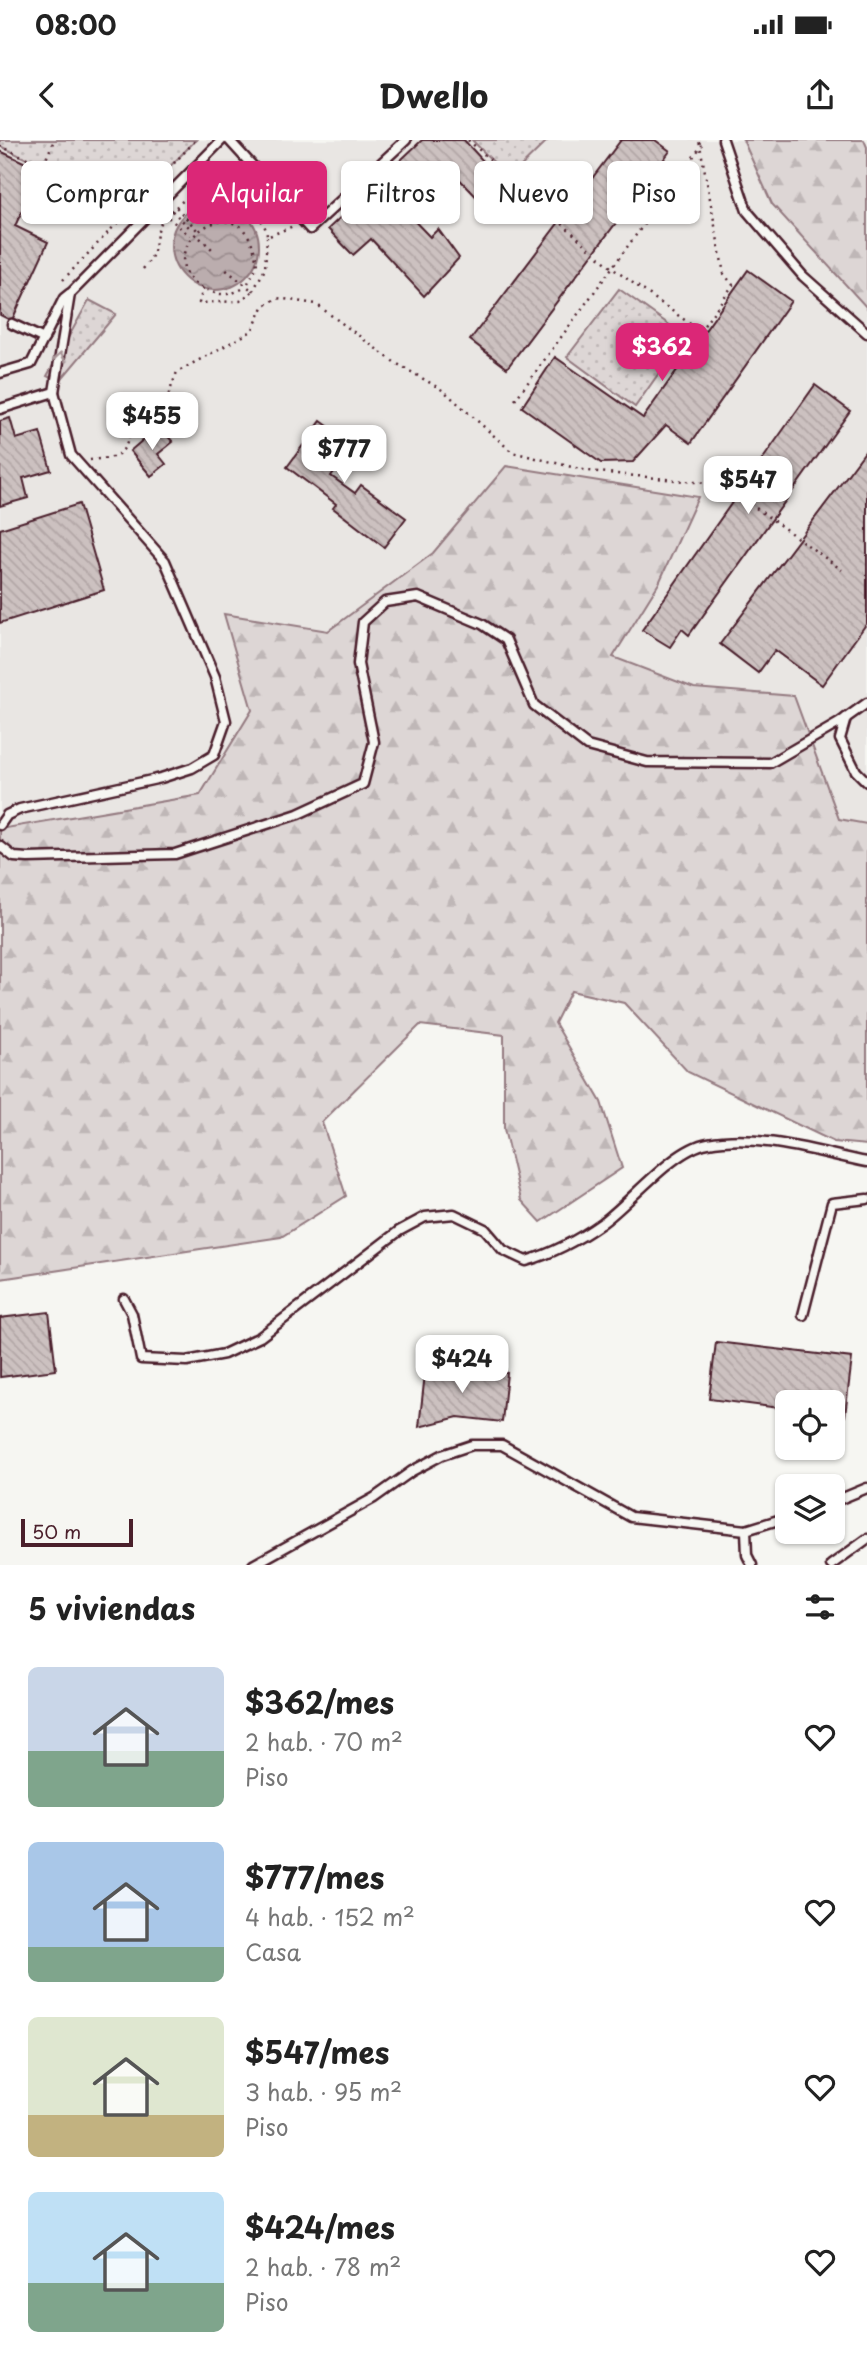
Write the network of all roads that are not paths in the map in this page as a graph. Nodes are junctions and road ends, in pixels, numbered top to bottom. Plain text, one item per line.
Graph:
1 (222, 140) edge
2 (229, 140) edge
3 (406, 140) edge
4 (723, 140) edge
5 (70, 294) junction
6 (12, 324) dead end
7 (867, 333) edge
8 (44, 339) junction
9 (0, 373) edge
10 (54, 392) junction
11 (0, 410) edge
12 (867, 703) edge
13 (846, 718) junction
14 (867, 782) edge
15 (0, 825) edge
16 (0, 846) edge
17 (867, 1162) edge
18 (867, 1199) edge
19 (124, 1299) dead end
20 (803, 1315) dead end
21 (867, 1488) edge
22 (845, 1497) edge
23 (775, 1521) edge
24 (746, 1530) junction
25 (867, 1539) edge
26 (253, 1565) edge
27 (752, 1565) edge
28 (831, 1565) edge

1 - 5 lane
2 - 3 lane
4 - 7 lane
5 - 8 lane
10 -> 5 lane
6 - 8 lane
8 - 9 lane
10 - 11 lane
10 - 15 lane
12 - 13 lane
13 - 14 lane
13 - 16 lane
17 - 19 lane
18 - 20 lane
21 - 22 lane
23 - 24 lane
24 - 26 lane
24 - 27 lane
25 - 28 lane

